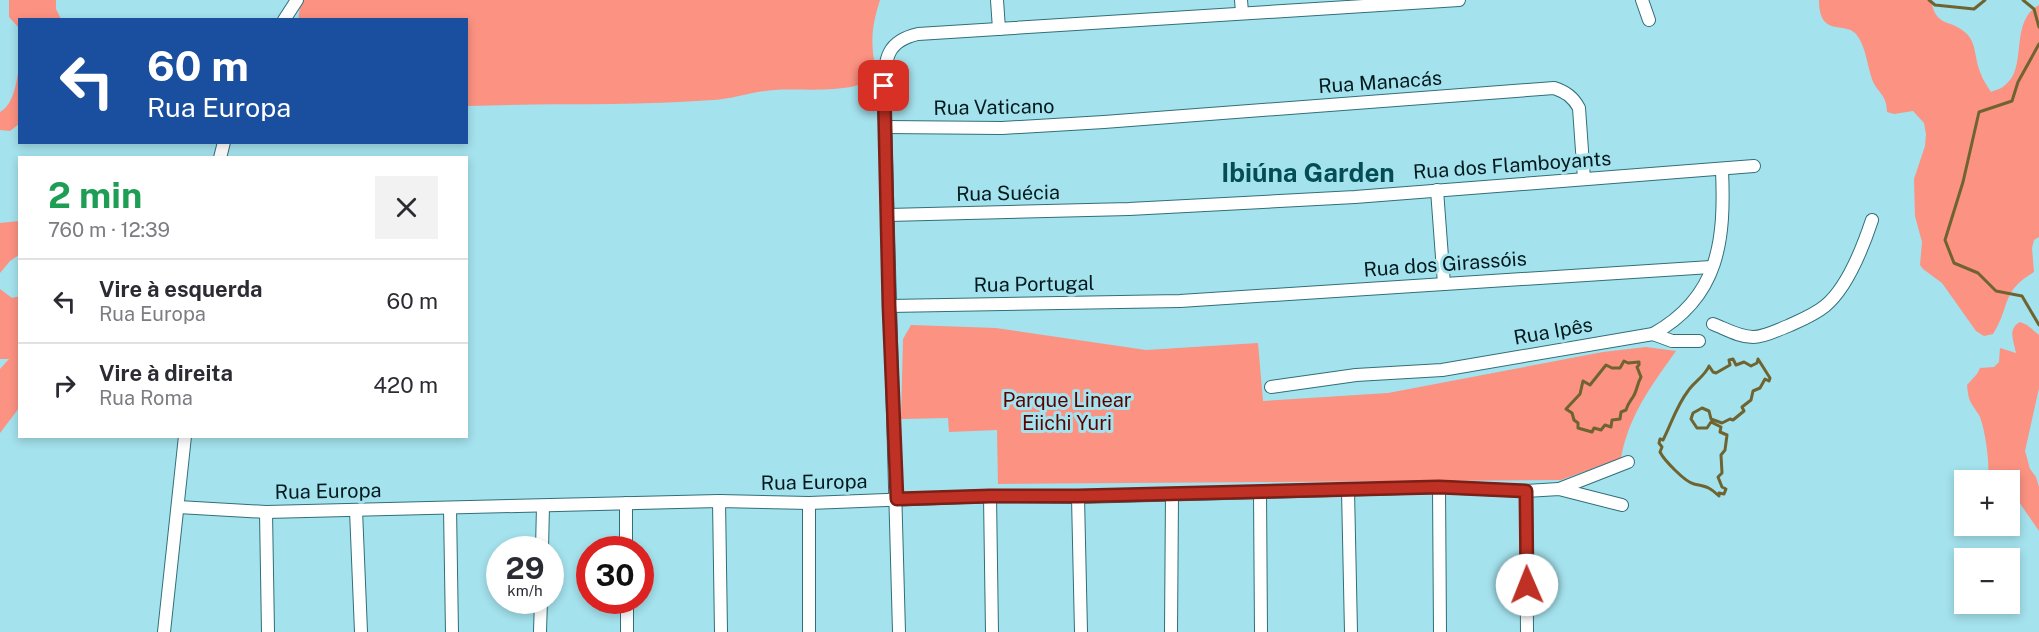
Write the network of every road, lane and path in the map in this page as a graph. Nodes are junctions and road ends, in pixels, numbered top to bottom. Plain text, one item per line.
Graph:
1 (297, 0) edge
2 (997, 0) edge
3 (1459, 0) edge
4 (1642, 0) edge
5 (1242, 6) edge
6 (285, 18) edge
7 (1649, 20) dead end
8 (999, 29) junction
9 (1104, 122) joint
10 (885, 127) junction
11 (1754, 166) dead end
12 (1722, 170) junction
13 (1584, 179) junction
14 (1437, 190) junction
15 (1129, 209) joint
16 (888, 215) junction
17 (1872, 220) dead end
18 (1712, 267) junction
19 (1444, 284) junction
20 (1180, 301) joint
21 (889, 306) junction
22 (1713, 324) dead end
23 (1653, 333) junction
24 (1699, 341) dead end
25 (1271, 387) dead end
26 (184, 438) edge
27 (1628, 462) dead end
28 (1439, 487) junction
29 (1348, 489) junction
30 (1559, 489) junction
31 (1526, 491) junction
32 (1260, 492) junction
33 (1172, 494) junction
34 (990, 496) junction
35 (1078, 496) junction
36 (897, 499) junction
37 (719, 501) junction
38 (626, 503) junction
39 (809, 503) junction
40 (1622, 505) dead end
41 (543, 506) junction
42 (178, 507) junction
43 (450, 508) junction
44 (356, 510) junction
45 (266, 512) junction
46 (542, 536) edge
47 (626, 536) edge
48 (541, 614) edge
49 (627, 614) edge
50 (164, 632) edge
51 (268, 632) edge
52 (361, 632) edge
53 (452, 632) edge
54 (540, 632) edge
55 (627, 632) edge
56 (721, 632) edge
57 (809, 632) edge
58 (899, 632) edge
59 (992, 632) edge
60 (1081, 632) edge
61 (1172, 632) edge
62 (1261, 632) edge
63 (1351, 632) edge
64 (1440, 632) edge
65 (1527, 632) edge

1 - 6 street
2 - 8 street
3 - 5 street
4 - 7 street
5 - 8 street
8 - 10 street
9 - 10 street, Rua Vaticano
9 - 13 street, Rua Manacás
10 - 16 street
11 - 12 street, Rua dos Flamboyants
12 - 13 street, Rua dos Flamboyants
12 - 18 street, Rua Ipês
13 - 14 street, Rua dos Flamboyants
14 - 15 street, Rua dos Flamboyants
14 - 19 street
15 - 16 street, Rua Suécia
16 - 21 street
17 - 22 street
18 - 19 street, Rua dos Girassóis
18 - 23 street, Rua Ipês
19 - 20 street, Rua dos Girassóis
20 - 21 street, Rua Portugal
21 - 36 street
23 - 24 street
23 - 25 street, Rua Ipês
26 - 42 street
27 - 30 street, Rua Europa
28 - 29 street, Rua Europa
28 - 31 street, Rua Europa
28 - 64 street
29 - 32 street, Rua Europa
29 - 63 street
30 - 31 street, Rua Europa
30 - 40 street, Rua Europa
31 - 65 street
32 - 33 street, Rua Europa
32 - 62 street
33 - 35 street, Rua Europa
33 - 61 street
34 - 35 street, Rua Europa
34 - 36 street, Rua Europa
34 - 59 street
35 - 60 street
36 - 39 street, Rua Europa
36 - 58 street
37 - 38 street, Rua Europa
37 - 39 street, Rua Europa
37 - 56 street
38 - 41 street, Rua Europa
38 - 47 street
39 - 57 street
41 - 43 street, Rua Europa
41 - 46 street
42 - 45 street, Rua Europa
42 - 50 street
43 - 44 street, Rua Europa
43 - 53 street
44 - 45 street, Rua Europa
44 - 52 street
45 - 51 street
48 - 54 street
49 - 55 street

